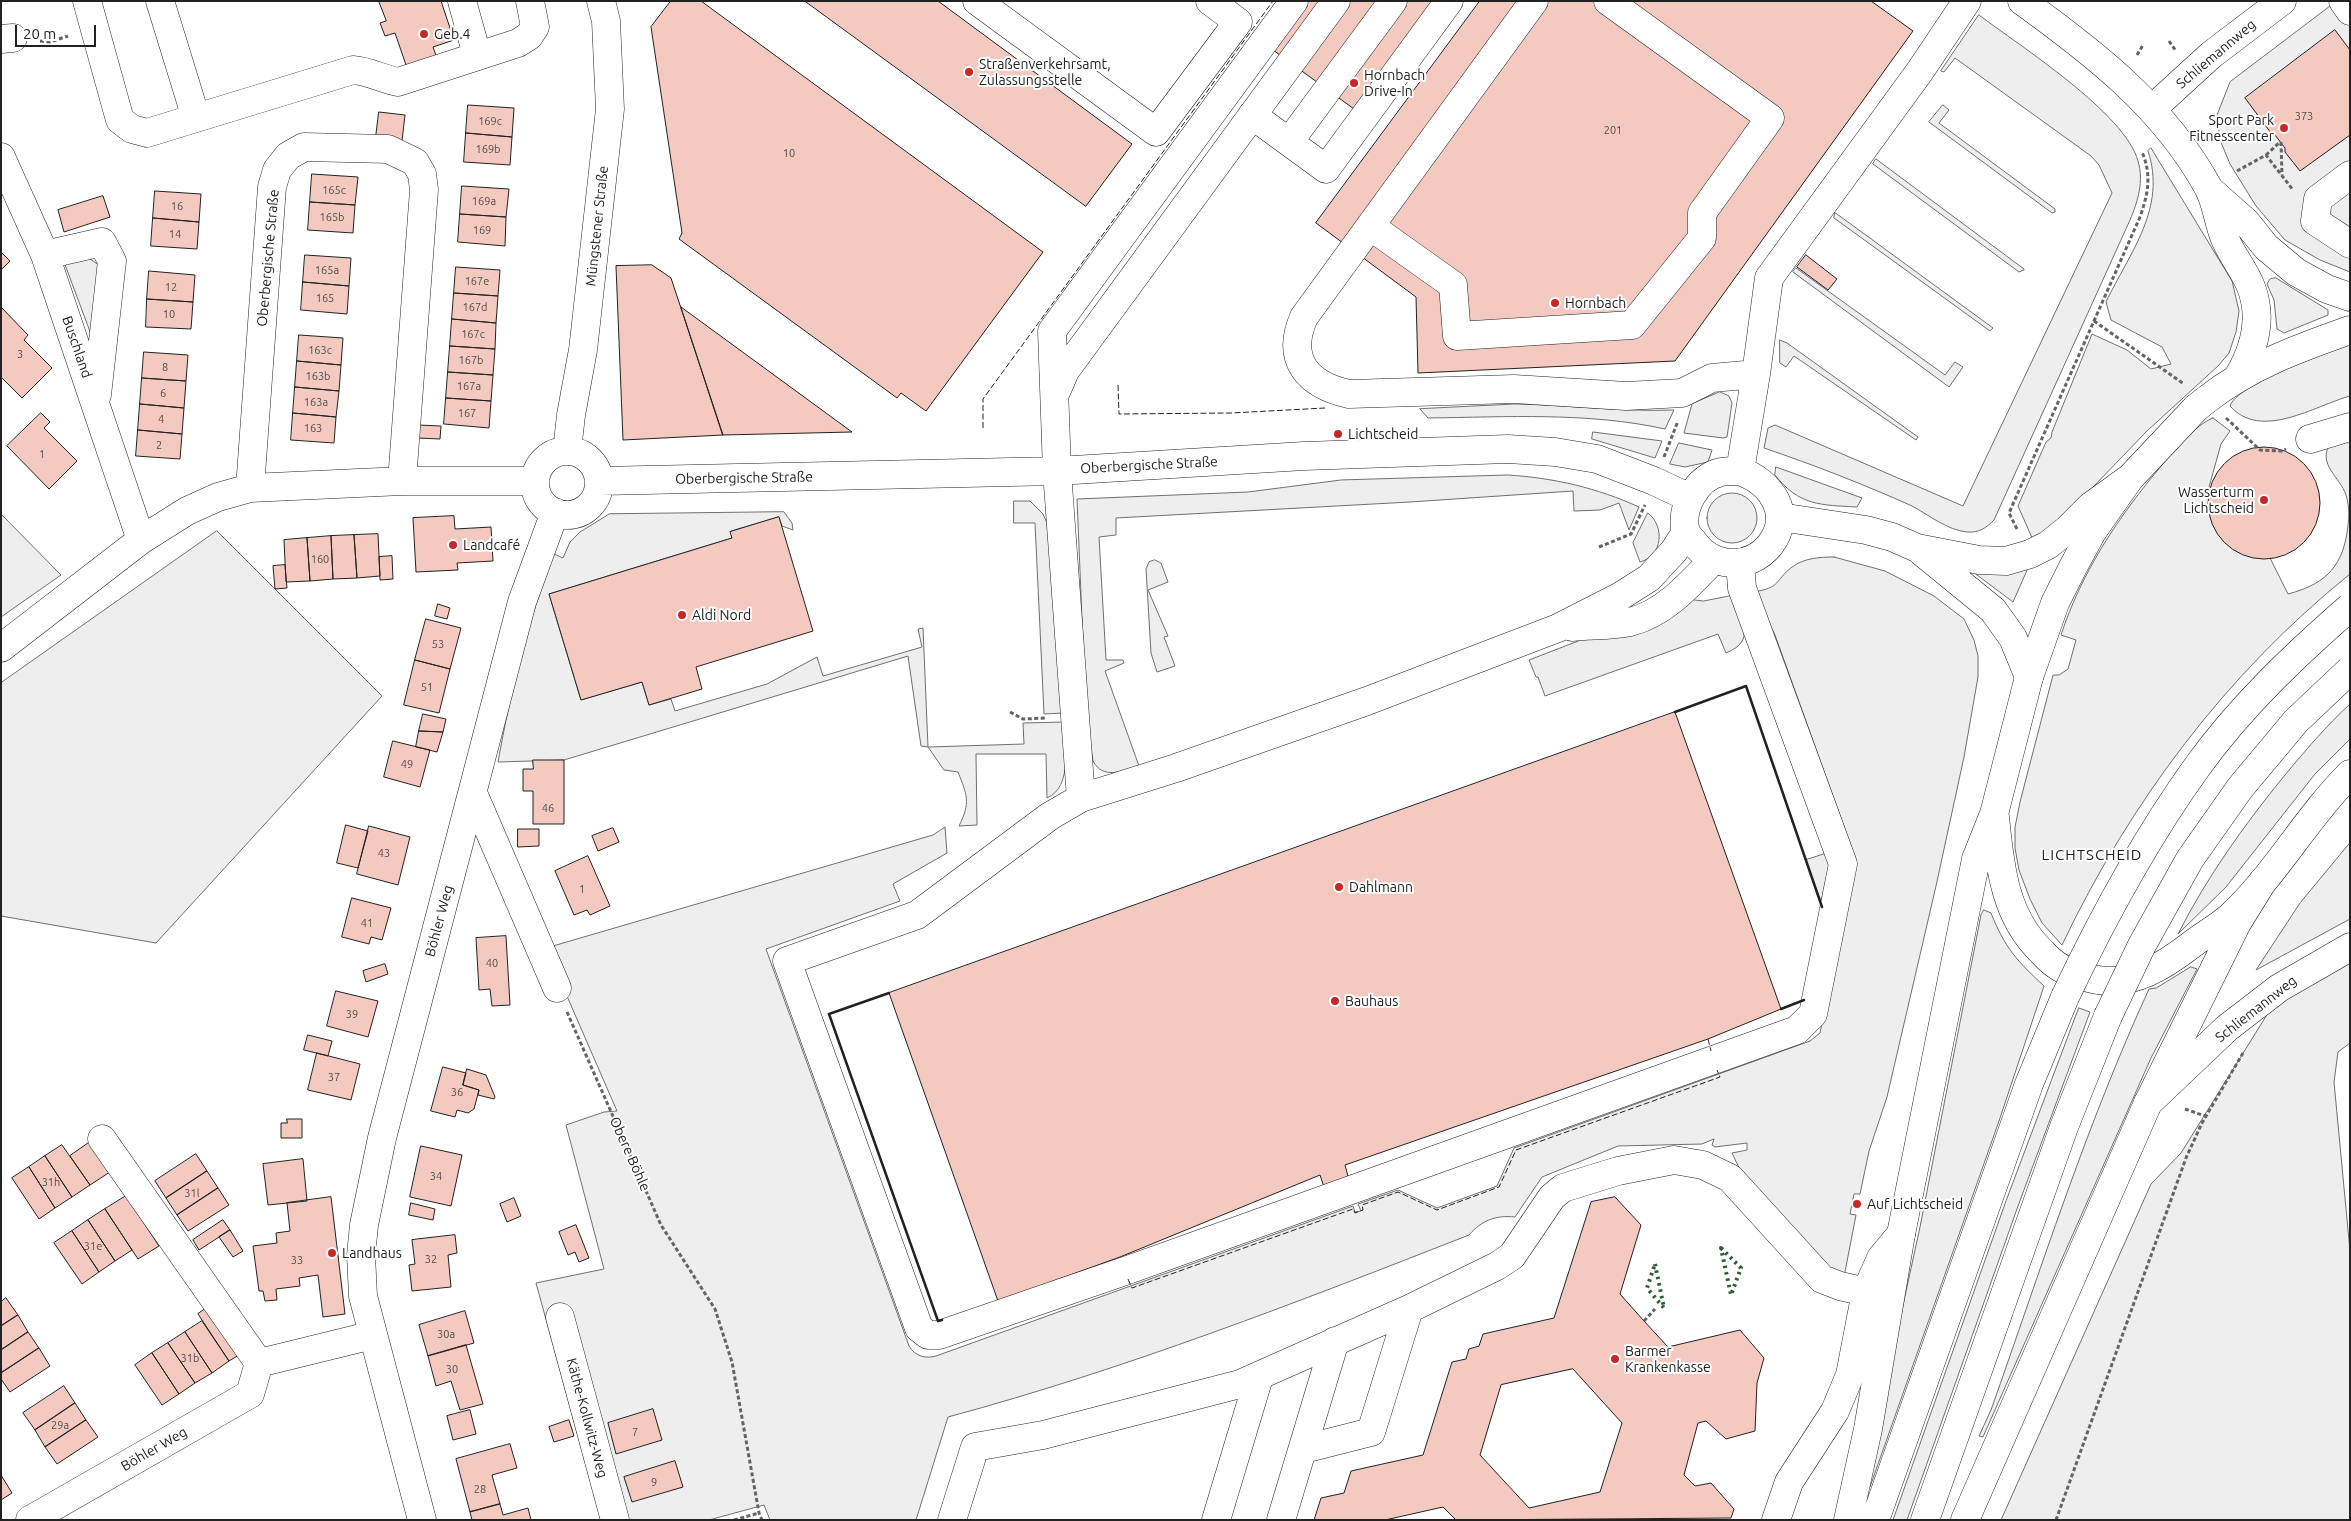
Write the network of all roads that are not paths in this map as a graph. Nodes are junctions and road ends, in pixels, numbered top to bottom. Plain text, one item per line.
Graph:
1 (86, 1) edge
2 (160, 1) edge
3 (462, 1) edge
4 (530, 1) edge
5 (601, 1) edge
6 (977, 1) edge
7 (1210, 1) edge
8 (1294, 1) edge
9 (1336, 1) edge
10 (1393, 1) edge
11 (1449, 1) edge
12 (1534, 1) edge
13 (1608, 1) edge
14 (1967, 1) edge
15 (2022, 1) edge
16 (2282, 1) edge
17 (2344, 1) edge
18 (2046, 10) edge
19 (2350, 11) edge
20 (477, 55) junction
21 (2152, 109) junction
22 (1252, 115) junction
23 (196, 118) junction
24 (1289, 142) junction
25 (1, 157) edge
26 (2350, 175) edge
27 (2209, 189) junction
28 (1370, 226) junction
29 (2350, 244) edge
30 (45, 255) junction
31 (2350, 297) edge
32 (2350, 330) edge
33 (1756, 374) junction
34 (2217, 392) junction
35 (1055, 394) junction
36 (96, 402) junction
37 (2350, 427) edge
38 (2310, 439) road end
39 (567, 450) junction
40 (1058, 471) junction
41 (1740, 471) junction
42 (2130, 478) junction
43 (402, 481) junction
44 (535, 481) junction
45 (600, 481) junction
46 (250, 488) junction
47 (1690, 498) junction
48 (555, 512) junction
49 (1780, 517) junction
50 (1686, 532) junction
51 (141, 540) junction
52 (1916, 548) junction
53 (1713, 560) junction
54 (1740, 564) junction
55 (2350, 608) edge
56 (1558, 628) junction
57 (1, 648) edge
58 (2350, 670) edge
59 (2029, 676) junction
60 (2350, 774) edge
61 (472, 793) junction
62 (1081, 798) junction
63 (1994, 814) junction
64 (2263, 881) junction
65 (2350, 947) edge
66 (557, 988) road end
67 (2148, 1103) junction
68 (102, 1139) dead end
69 (1901, 1234) junction
70 (1866, 1292) junction
71 (1409, 1309) junction
72 (560, 1317) dead end
73 (373, 1335) junction
74 (1335, 1340) junction
75 (258, 1363) junction
76 (1259, 1377) junction
77 (1304, 1450) junction
78 (30, 1520) edge
79 (422, 1520) edge
80 (615, 1520) edge
81 (952, 1520) edge
82 (1216, 1520) edge
83 (1281, 1520) edge
84 (1776, 1520) edge
85 (1848, 1520) edge
86 (1875, 1520) edge
87 (1925, 1520) edge
88 (1965, 1520) edge

1 - 23 main road
2 - 23 main road
3 - 20 main road
4 - 20 main road
5 - 39 main road, Müngstener Straße
6 - 7 main road
8 - 35 main road
9 - 22 main road
10 - 24 main road
11 - 24 main road
12 - 28 main road
13 - 28 main road
14 - 33 main road
15 - 18 main road
16 - 21 main road, Schliemannweg
17 - 19 main road
18 - 21 main road
20 - 23 main road
21 - 27 main road
22 - 24 main road
22 - 35 main road
25 - 30 main road, Buschland
26 - 29 main road
27 - 31 main road
27 - 34 main road
28 - 33 main road
30 - 36 main road, Buschland
30 - 36 main road
32 - 34 main road
33 - 41 main road
34 - 42 main road
35 - 40 main road
36 - 51 main road, Buschland
37 - 38 main road
39 - 44 main road
39 - 45 main road
40 - 45 main road, Oberbergische Straße
40 - 47 main road, Oberbergische Straße
40 - 62 main road
41 - 47 main road
41 - 49 main road
42 - 52 main road
42 - 59 main road
43 - 44 main road
43 - 46 main road
43 - 46 main road, Oberbergische Straße
44 - 48 main road
45 - 48 main road
46 - 51 main road
47 - 50 main road
48 - 61 main road, Böhler Weg
49 - 52 main road
49 - 54 main road
50 - 53 main road
50 - 56 main road
51 - 57 main road
52 - 59 main road
53 - 54 main road
53 - 56 main road
54 - 62 main road
55 - 86 main road, bridge
56 - 62 main road
58 - 87 main road, bridge
59 - 63 main road
60 - 64 main road
61 - 66 main road
61 - 73 main road, Böhler Weg
63 - 64 main road
63 - 69 main road
64 - 67 main road
65 - 67 main road, Schliemannweg
67 - 88 main road
68 - 75 main road
69 - 70 main road
69 - 85 main road
70 - 71 main road
70 - 84 main road
71 - 74 main road
71 - 77 main road
72 - 80 main road, Käthe-Kollwitz-Weg
73 - 75 main road
73 - 79 main road, Böhler Weg
74 - 76 main road
74 - 77 main road
75 - 78 main road, Böhler Weg
76 - 81 main road
76 - 82 main road
77 - 83 main road

